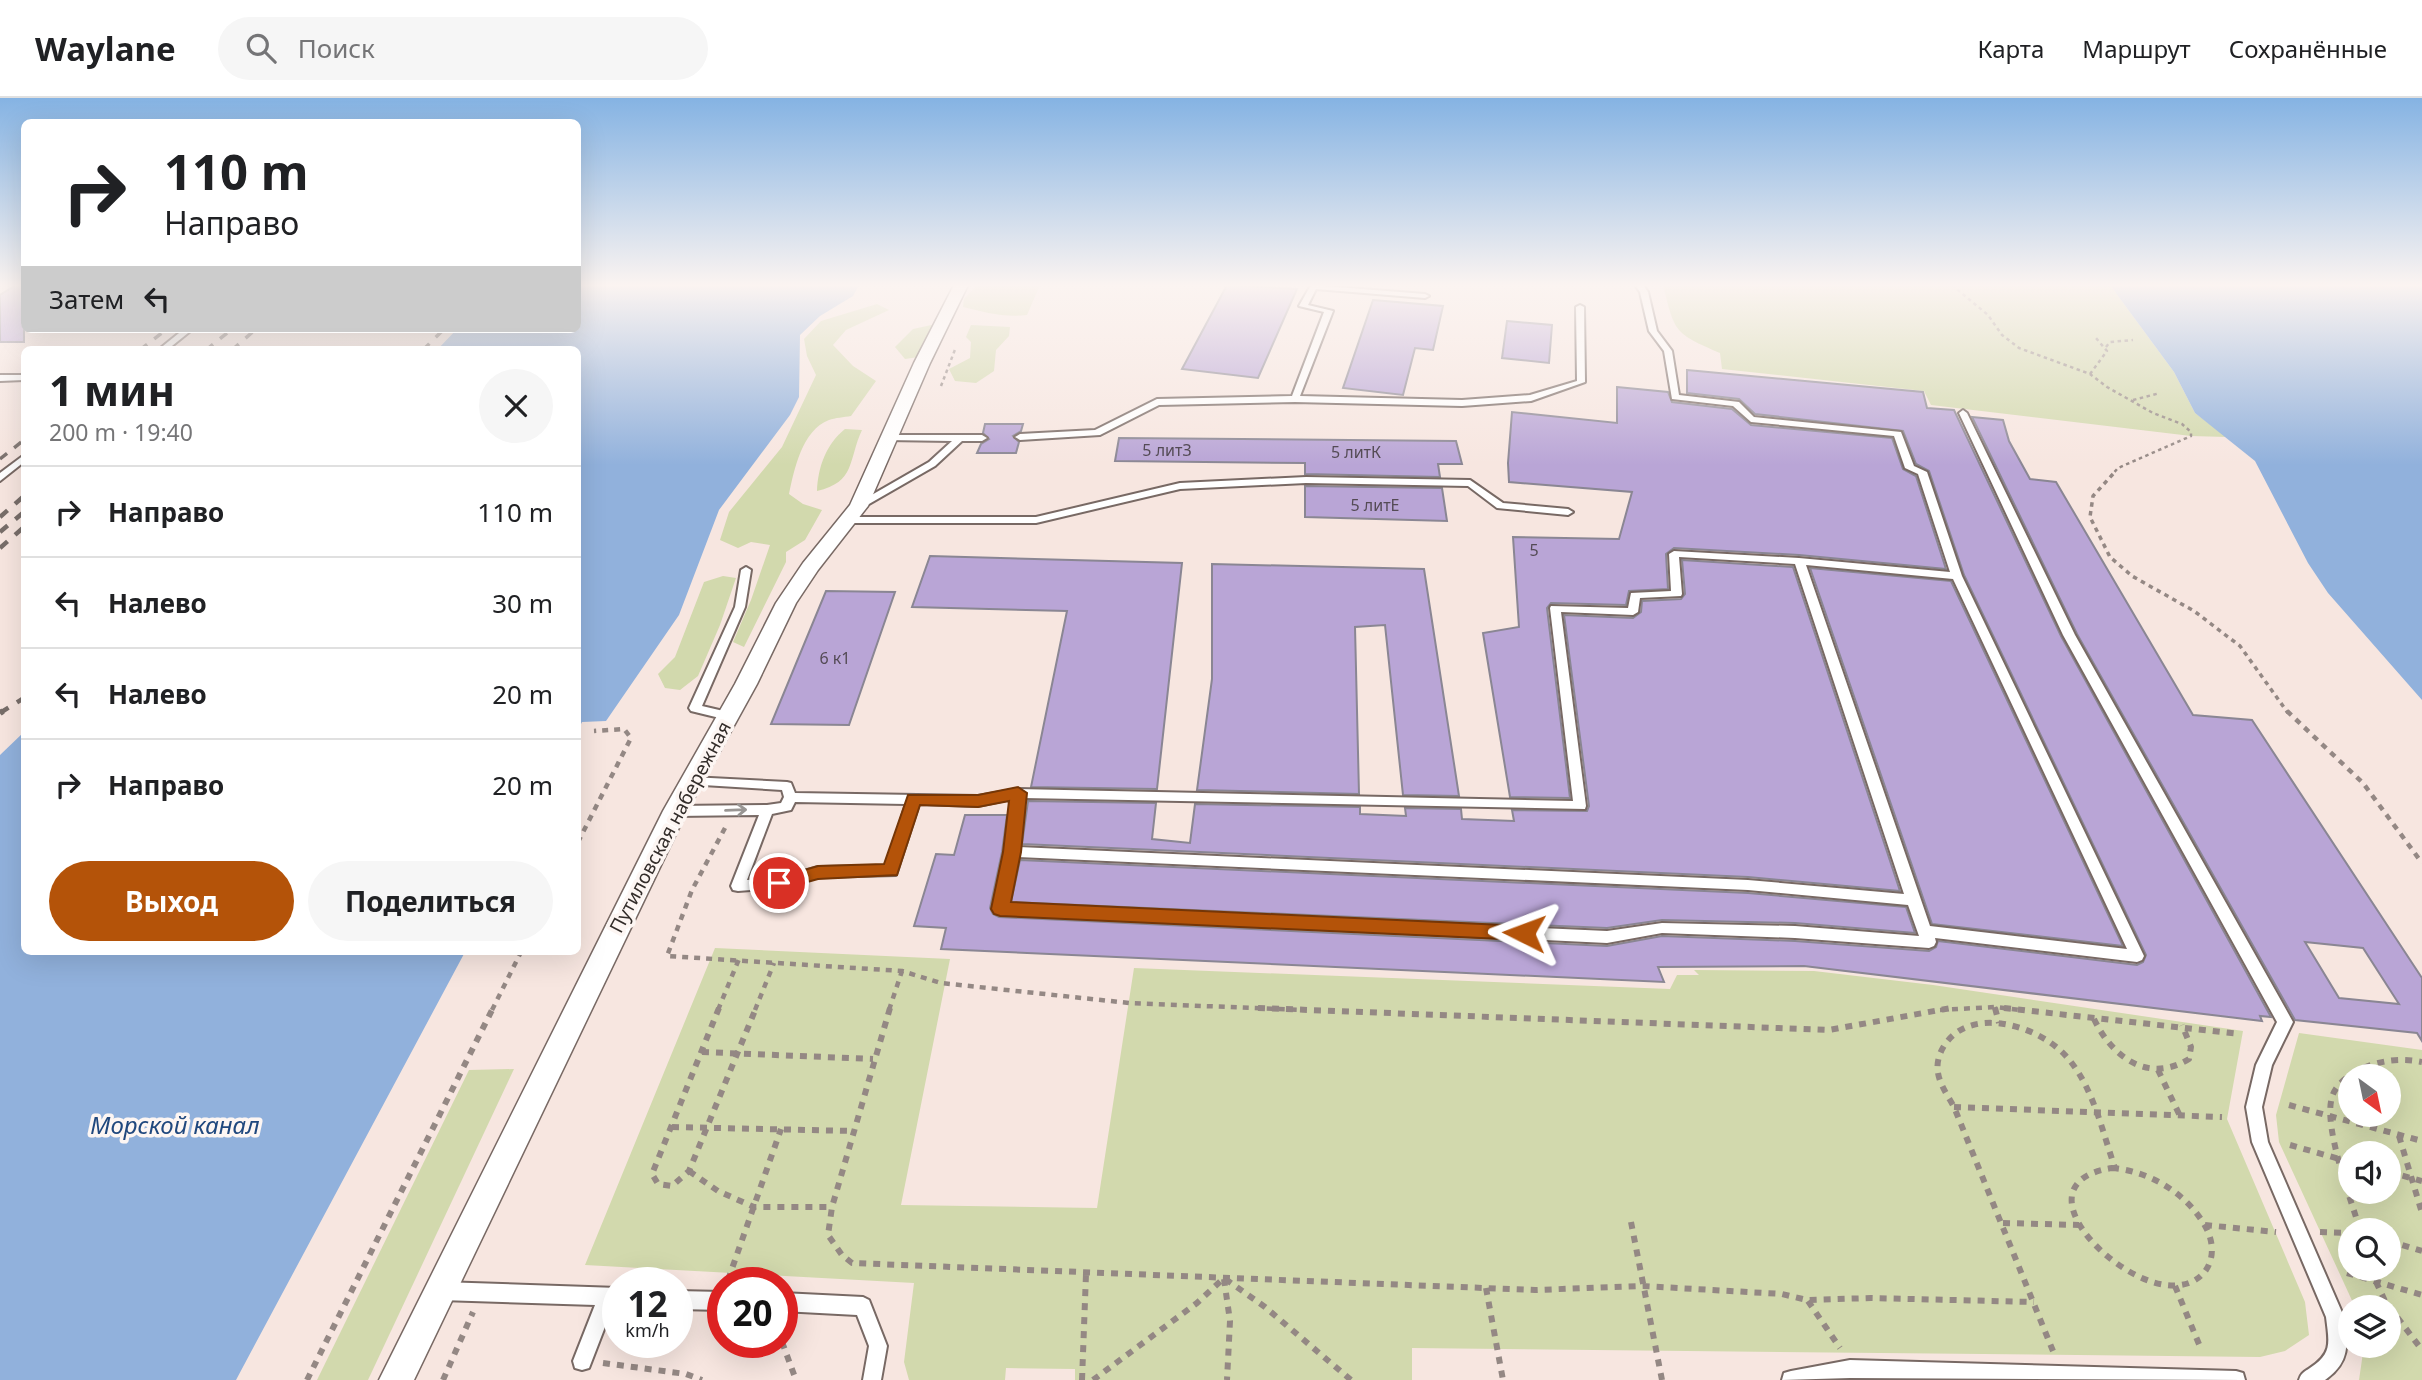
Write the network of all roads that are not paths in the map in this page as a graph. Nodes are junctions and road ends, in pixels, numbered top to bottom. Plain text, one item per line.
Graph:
1 (933, 345) edge
2 (1316, 345) edge
3 (1581, 345) edge
4 (1663, 345) edge
5 (0, 378) edge
6 (21, 378) edge
7 (1295, 399) junction
8 (1963, 413) dead end
9 (1020, 437) dead end
10 (889, 438) junction
11 (960, 438) junction
12 (982, 438) dead end
13 (21, 460) edge
14 (0, 478) edge
15 (1567, 512) dead end
16 (853, 513) junction
17 (1799, 561) junction
18 (746, 570) dead end
19 (1957, 576) junction
20 (728, 716) junction
21 (691, 781) junction
22 (1018, 793) junction
23 (790, 797) junction
24 (914, 799) junction
25 (767, 810) junction
26 (675, 811) junction
27 (1012, 852) junction
28 (1913, 901) junction
29 (1924, 931) junction
30 (438, 1291) junction
31 (602, 1297) edge
32 (798, 1303) edge
33 (602, 1320) edge
34 (582, 1361) road end
35 (2011, 1378) edge
36 (396, 1380) edge
37 (872, 1380) edge
38 (1791, 1380) edge
39 (2236, 1380) edge
40 (2308, 1380) edge

1 - 10 street, Путиловская набережная
2 - 7 lane
3 - 7 lane
4 - 19 lane
5 - 6 lane
7 - 9 lane
8 - 40 lane
10 - 11 lane
10 - 16 street, Путиловская набережная
11 - 12 lane
11 - 16 lane
13 - 14 lane
15 - 16 lane
16 - 20 street, Путиловская набережная
17 - 19 lane
17 - 22 lane
17 - 28 lane
18 - 20 lane
19 - 29 lane
20 - 21 street, Путиловская набережная
21 - 23 lane
21 - 26 street, Путиловская набережная
22 - 24 lane
22 - 27 lane
23 - 24 lane
23 - 25 lane
24 - 25 lane
26 -> 25 lane
26 - 30 street, Путиловская набережная
27 - 28 lane
27 - 29 lane
28 - 29 lane
30 - 31 lane
30 - 36 street, Путиловская набережная
32 - 37 lane
33 - 34 lane
35 - 38 lane
35 - 39 lane

